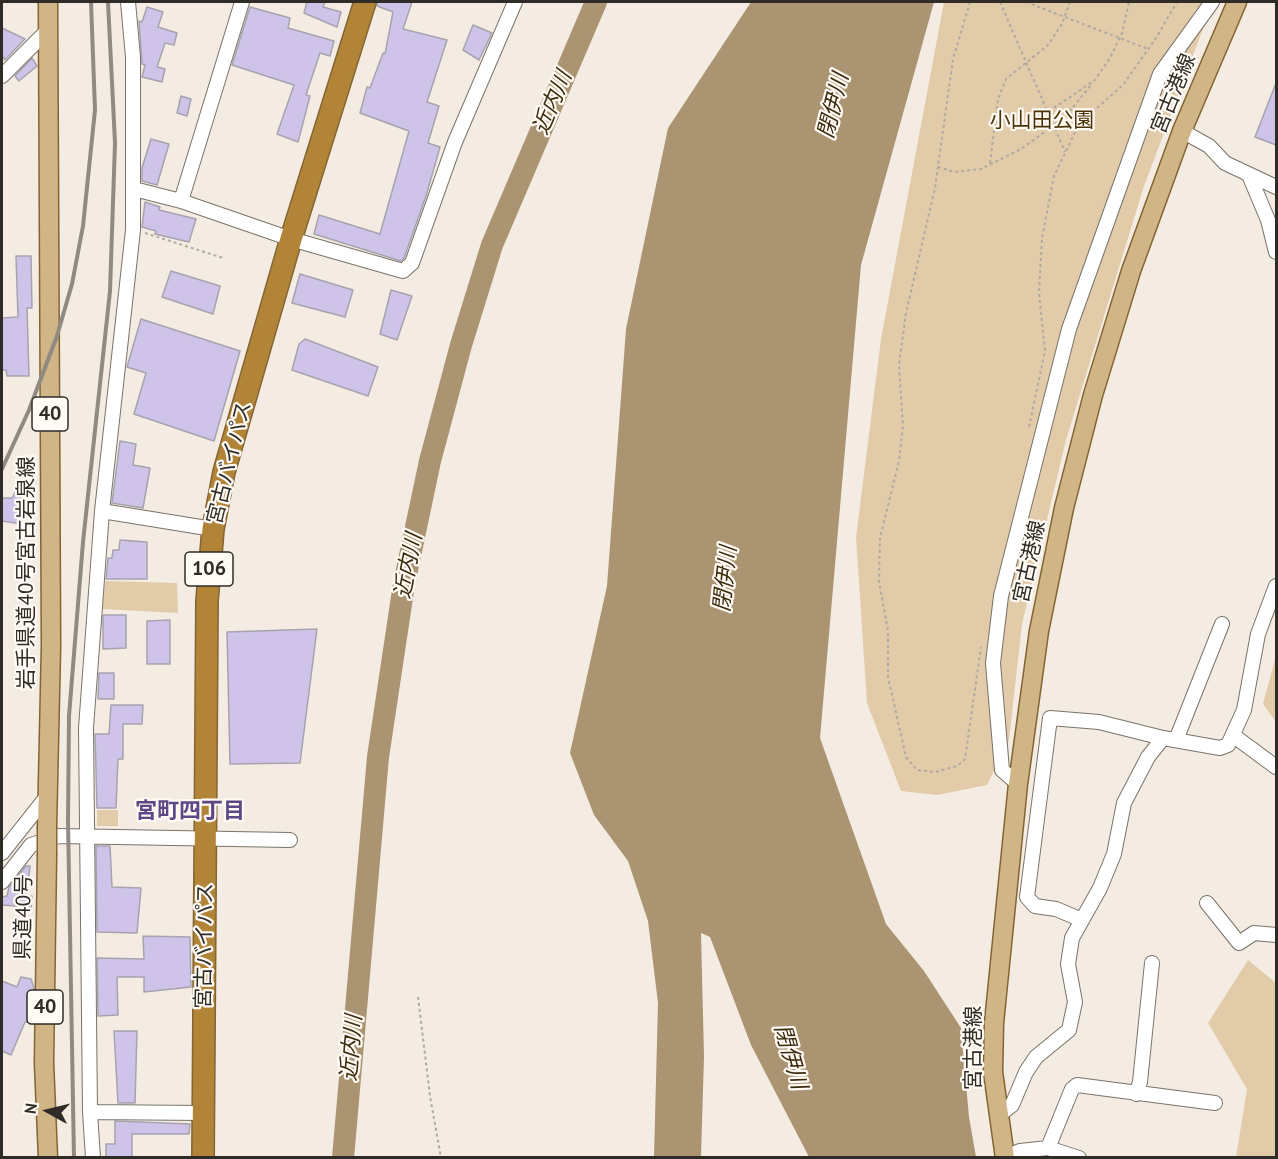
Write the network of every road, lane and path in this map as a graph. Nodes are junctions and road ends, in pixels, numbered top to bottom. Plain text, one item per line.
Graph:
1 (48, 2) edge
2 (128, 2) edge
3 (242, 2) edge
4 (365, 2) edge
5 (515, 2) edge
6 (970, 2) edge
7 (1000, 2) edge
8 (1026, 2) edge
9 (1070, 2) edge
10 (1128, 2) edge
11 (1177, 2) edge
12 (1212, 2) edge
13 (1237, 2) edge
14 (1065, 16) junction
15 (48, 30) junction
16 (1120, 38) junction
17 (1148, 49) junction
18 (1028, 64) junction
19 (2, 76) edge
20 (1095, 80) junction
21 (1047, 111) junction
22 (996, 122) junction
23 (1054, 126) junction
24 (1182, 131) junction
25 (1065, 152) junction
26 (990, 163) junction
27 (938, 168) junction
28 (1249, 175) junction
29 (1276, 187) edge
30 (134, 189) junction
31 (181, 201) junction
32 (133, 230) junction
33 (291, 239) junction
34 (1276, 252) edge
35 (223, 258) dead end
36 (1028, 432) dead end
37 (102, 511) junction
38 (213, 529) junction
39 (1276, 586) edge
40 (1222, 624) dead end
41 (982, 637) dead end
42 (1234, 736) junction
43 (1169, 739) junction
44 (1276, 767) edge
45 (1018, 784) junction
46 (48, 795) junction
47 (88, 838) junction
48 (206, 839) junction
49 (290, 840) dead end
50 (2, 853) edge
51 (47, 856) joint
52 (2, 882) edge
53 (1207, 903) dead end
54 (1082, 920) junction
55 (1276, 934) edge
56 (1152, 963) dead end
57 (418, 997) dead end
58 (1136, 1094) junction
59 (1215, 1103) dead end
60 (90, 1112) junction
61 (203, 1113) junction
62 (998, 1116) junction
63 (1048, 1148) junction
64 (1005, 1157) edge
65 (48, 1158) edge
66 (93, 1158) edge
67 (203, 1158) edge
68 (441, 1158) edge
69 (1079, 1158) edge

1 - 15 main road, 岩手県道40号宮古岩泉線 / 40
2 - 30 street
3 - 31 street
4 - 33 highway, 宮古バイパス / 106
5 - 33 street
6 - 27 path
7 - 18 path
8 - 14 path
9 - 14 path
10 - 16 path
11 - 17 path
12 - 45 street
13 - 24 main road, 宮古港線
14 - 16 path
14 - 18 path
15 - 19 street
15 - 46 main road, 岩手県道40号宮古岩泉線 / 40
16 - 17 path
16 - 20 path
17 - 25 path
18 - 21 path
18 - 22 path
20 - 21 path
20 - 23 path
21 - 22 path
21 - 23 path
22 - 26 path
23 - 25 path
23 - 26 path
24 - 28 street
24 - 45 main road, 宮古港線
25 - 36 path
26 - 27 path
27 - 41 path
28 - 29 street
28 - 34 street
30 - 31 street
30 - 32 street
31 - 33 street
32 - 35 path
32 - 37 street
33 - 38 highway, 宮古バイパス / 106
37 - 38 street
37 - 47 street
38 - 48 highway, 宮古バイパス / 106
39 - 42 street
40 - 43 street
42 - 43 street
42 - 44 street
43 - 54 street
43 - 54 street
45 - 62 main road, 宮古港線
46 - 50 street
46 - 51 main road, 岩手県道40号宮古岩泉線 / 40, bridge
47 - 48 street
47 - 52 street
47 - 60 street
48 - 49 street
48 - 61 highway, 宮古バイパス / 106
51 - 65 main road, 県道40号 / 40
53 - 55 street
54 - 62 street
56 - 58 street
57 - 68 path
58 - 59 street
58 - 63 street
60 - 61 street
60 - 66 street
61 - 67 highway, 宮古バイパス / 106
62 - 64 main road, 宮古港線
63 - 64 street
63 - 69 street

